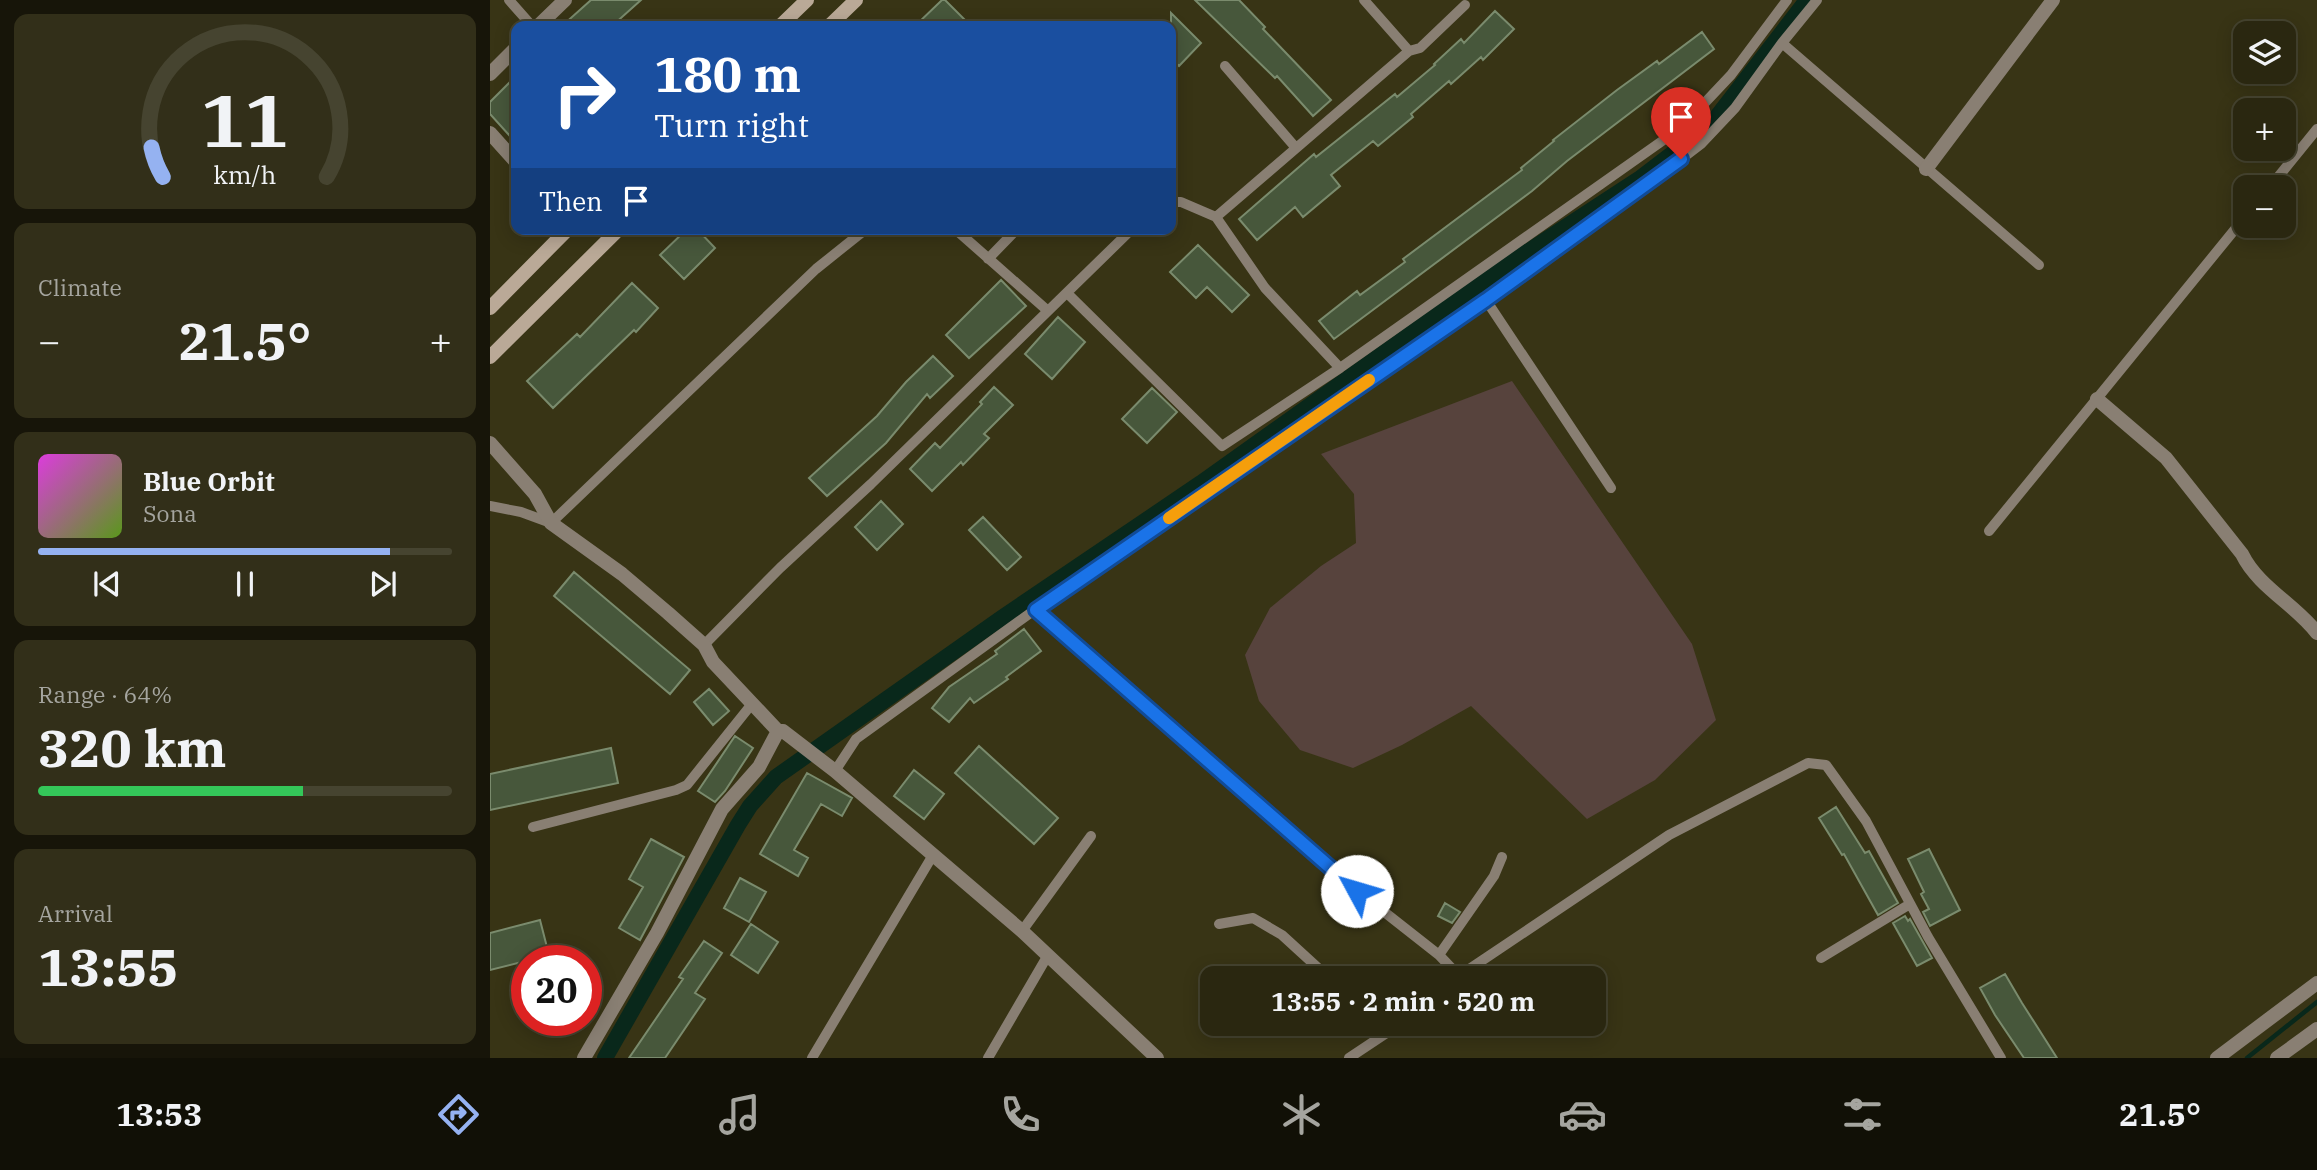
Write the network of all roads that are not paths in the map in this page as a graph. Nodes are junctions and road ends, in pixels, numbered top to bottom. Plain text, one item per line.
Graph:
1 (509, 0) edge
2 (565, 0) edge
3 (807, 0) edge
4 (856, 0) edge
5 (1364, 0) edge
6 (1787, 0) edge
7 (1817, 0) edge
8 (2053, 0) edge
9 (1465, 5) dead end
10 (528, 21) edge
11 (543, 21) edge
12 (785, 21) edge
13 (833, 21) edge
14 (1782, 43) junction
15 (1409, 51) junction
16 (511, 53) edge
17 (1225, 65) dead end
18 (490, 74) edge
19 (2317, 130) edge
20 (490, 133) edge
21 (1296, 148) junction
22 (511, 156) edge
23 (1926, 169) junction
24 (2280, 175) edge
25 (1176, 202) edge
26 (1216, 217) junction
27 (2233, 232) edge
28 (562, 235) edge
29 (613, 235) edge
30 (858, 235) edge
31 (962, 235) edge
32 (1011, 235) edge
33 (1126, 235) edge
34 (988, 259) junction
35 (2039, 265) dead end
36 (1067, 293) junction
37 (1486, 300) junction
38 (490, 308) edge
39 (1048, 311) junction
40 (490, 357) edge
41 (1340, 368) junction
42 (2097, 399) junction
43 (490, 443) edge
44 (1611, 488) dead end
45 (490, 506) edge
46 (551, 523) junction
47 (1989, 531) dead end
48 (1036, 610) junction
49 (2317, 633) edge
50 (704, 645) junction
51 (751, 705) junction
52 (780, 731) junction
53 (835, 771) junction
54 (533, 827) dead end
55 (1091, 836) dead end
56 (933, 855) junction
57 (1502, 857) dead end
58 (1910, 904) junction
59 (1219, 924) dead end
60 (1022, 931) junction
61 (1048, 955) junction
62 (1438, 956) junction
63 (1821, 958) dead end
64 (1316, 966) edge
65 (1448, 966) edge
66 (1474, 966) edge
67 (2317, 983) edge
68 (2317, 1029) edge
69 (1383, 1036) edge
70 (584, 1058) edge
71 (812, 1058) edge
72 (988, 1058) edge
73 (1157, 1058) edge
74 (1349, 1058) edge
75 (2001, 1058) edge
76 (2217, 1058) edge
77 (2277, 1058) edge

1 - 10 lane
2 - 11 street
3 - 12 main road
4 - 13 main road
5 - 15 lane
6 - 41 lane
7 - 14 lane
8 - 23 street
9 - 15 lane
14 - 23 lane
14 - 37 lane
15 - 21 lane
16 - 18 street
17 - 21 lane
19 - 24 lane
20 - 22 street
21 - 26 lane
23 - 35 lane
25 - 26 lane
26 - 41 lane
27 - 42 lane
28 - 38 main road
29 - 40 main road
30 - 46 lane
31 - 34 lane
32 - 34 lane
33 - 36 lane
34 - 39 lane
36 - 39 lane
36 - 41 lane
37 - 44 lane
37 - 48 lane
39 - 50 lane
42 - 47 lane
42 - 49 street
43 - 46 street
45 - 46 lane
46 - 50 street
48 - 53 lane
48 - 62 lane
50 - 51 street
51 - 52 street
51 - 54 lane
52 - 53 street
52 - 70 street
53 - 56 street
55 - 60 lane
56 - 60 street
56 - 71 lane
57 - 62 lane
58 - 63 lane
58 - 66 lane
58 - 75 lane
59 - 64 lane
60 - 61 street
61 - 72 lane
61 - 73 street
62 - 65 lane
67 - 76 street
68 - 77 street
69 - 74 lane

